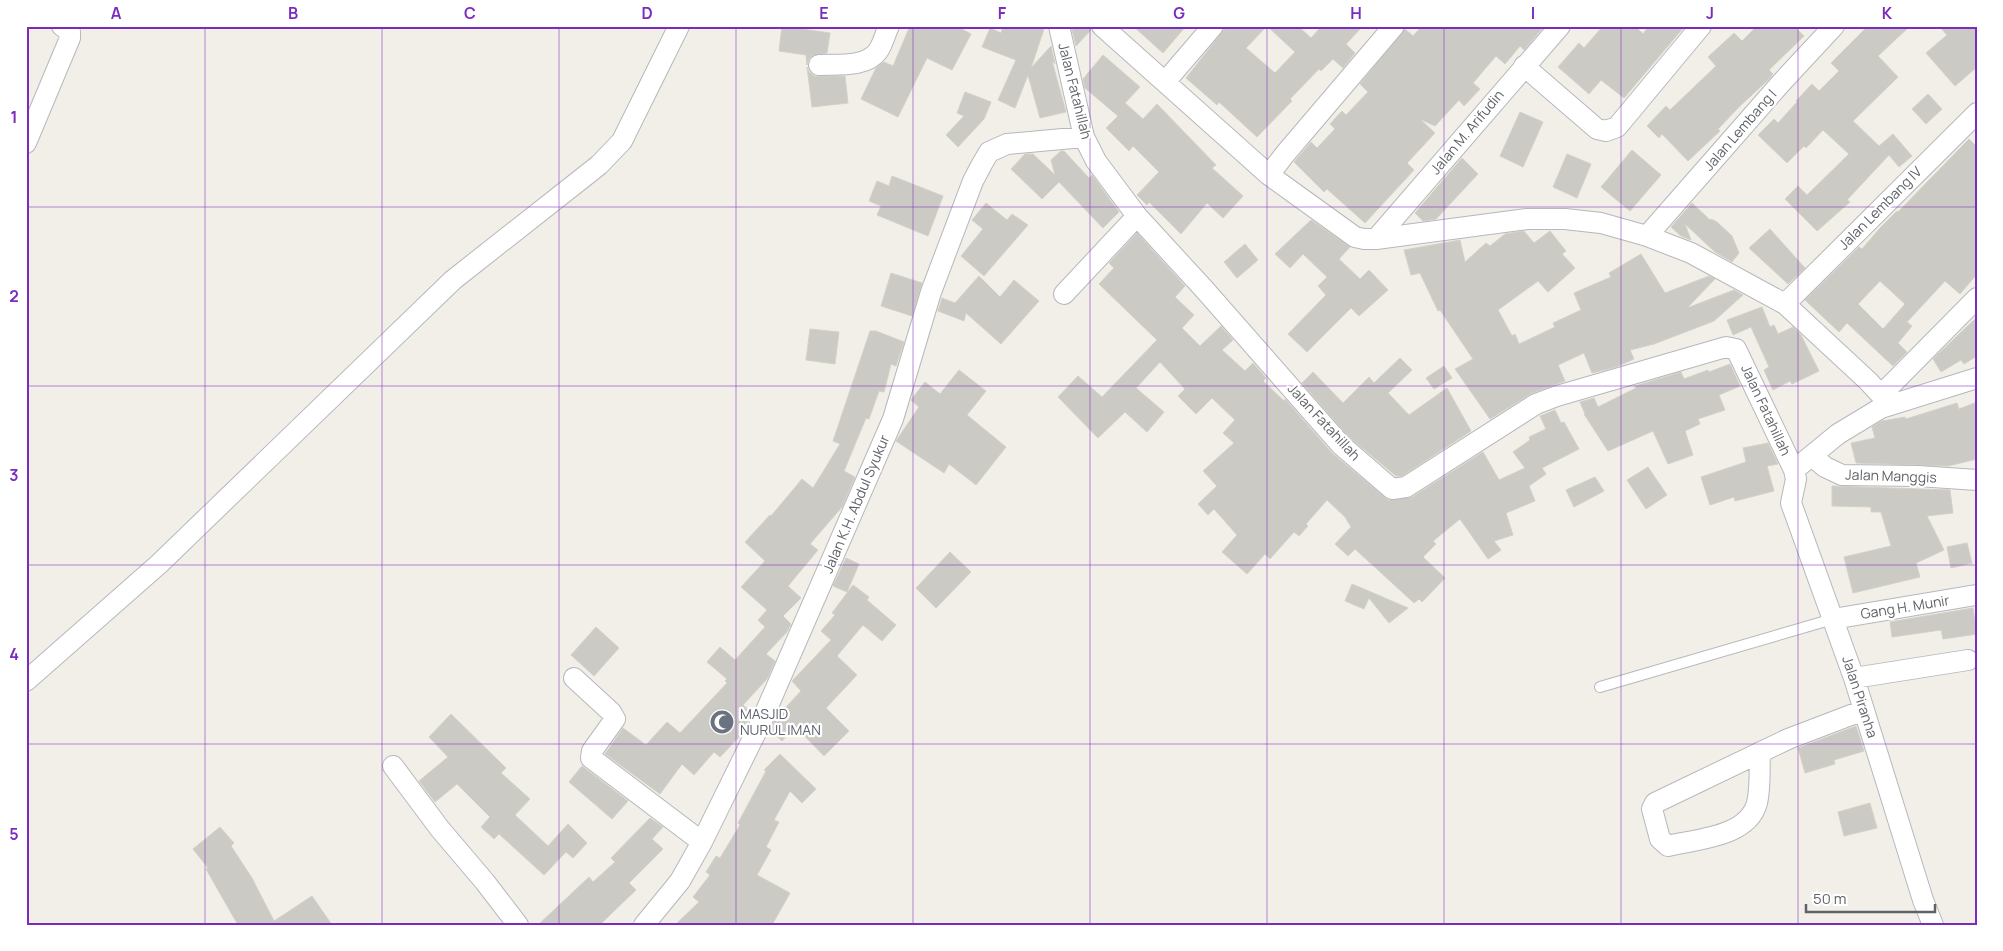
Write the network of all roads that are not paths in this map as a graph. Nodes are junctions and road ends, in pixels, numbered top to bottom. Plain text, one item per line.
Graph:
1 (62, 26) edge
2 (679, 26) edge
3 (889, 26) edge
4 (1059, 26) edge
5 (1102, 26) edge
6 (1213, 26) edge
7 (1394, 26) edge
8 (1560, 26) edge
9 (1701, 26) edge
10 (1834, 26) edge
11 (819, 65) dead end
12 (1524, 66) junction
13 (1165, 82) junction
14 (1977, 113) edge
15 (1084, 137) junction
16 (26, 143) edge
17 (1270, 175) junction
18 (1137, 216) junction
19 (1647, 236) junction
20 (1376, 239) junction
21 (1064, 294) dead end
22 (1977, 298) edge
23 (1785, 304) junction
24 (1977, 378) edge
25 (1884, 400) junction
26 (1812, 456) junction
27 (1794, 470) junction
28 (1977, 480) edge
29 (1976, 595) edge
30 (1833, 619) junction
31 (1968, 660) dead end
32 (574, 678) dead end
33 (1854, 678) junction
34 (26, 681) edge
35 (1600, 687) dead end
36 (1864, 710) junction
37 (1760, 752) junction
38 (393, 766) dead end
39 (702, 842) junction
40 (518, 925) edge
41 (644, 925) edge
42 (1933, 925) edge

1 - 16 street
2 - 34 street
3 - 11 street
4 - 15 street, Jalan Fatahillah
5 - 13 street
6 - 13 street
7 - 17 street
8 - 12 street, Jalan M. Arifudin
9 - 12 street
10 - 19 street, Jalan Lembang I
12 - 20 street, Jalan M. Arifudin
13 - 17 street
14 - 23 street, Jalan Lembang IV
15 - 18 street, Jalan Fatahillah
15 - 39 street, Jalan K.H. Abdul Syukur
17 - 20 street
18 - 21 street
18 - 27 street, Jalan Fatahillah
19 - 20 street
19 - 23 street
22 - 25 street
23 - 25 street
24 - 25 street
25 - 26 street
26 - 27 street
26 - 28 street, Jalan Manggis
27 - 30 street, Jalan Piranha
29 - 30 street, Gang H. Munir
30 - 33 street, Jalan Piranha
30 - 35 lane
31 - 33 street
32 - 39 street
33 - 36 street, Jalan Piranha
36 - 37 street
36 - 42 street, Jalan Piranha
37 - 37 street
38 - 40 street
39 - 41 street, Jalan K.H. Abdul Syukur

